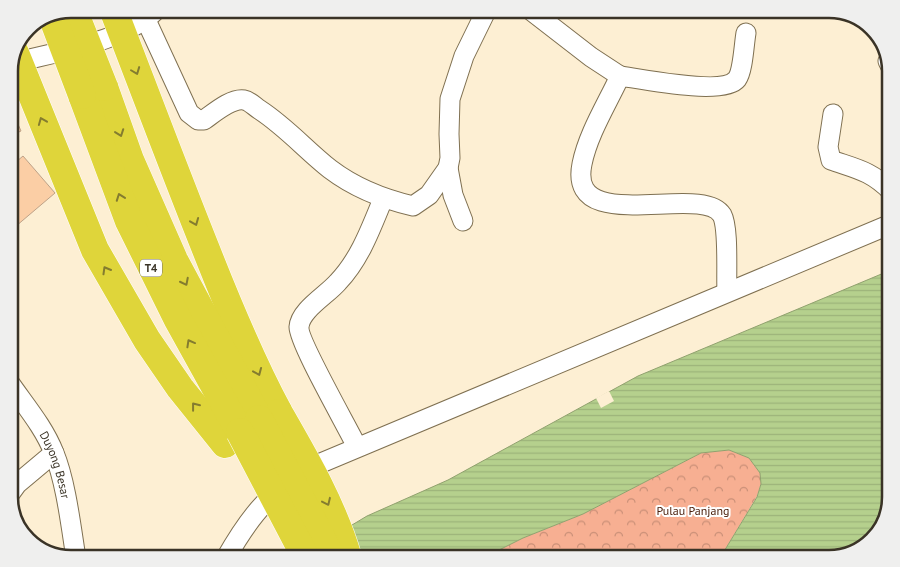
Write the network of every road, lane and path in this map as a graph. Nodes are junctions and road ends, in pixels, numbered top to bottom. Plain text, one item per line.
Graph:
1 (76, 18) edge
2 (132, 18) edge
3 (153, 18) edge
4 (483, 18) edge
5 (541, 18) edge
6 (54, 20) edge
7 (118, 21) edge
8 (746, 33) dead end
9 (19, 59) edge
10 (18, 67) edge
11 (620, 76) junction
12 (93, 91) junction
13 (833, 114) dead end
14 (448, 168) junction
15 (882, 181) edge
16 (383, 199) junction
17 (464, 221) dead end
18 (882, 228) edge
19 (727, 291) junction
20 (18, 395) edge
21 (251, 427) junction
22 (357, 447) junction
23 (54, 453) junction
24 (18, 483) edge
25 (75, 550) edge
26 (231, 550) edge
27 (294, 550) edge
28 (303, 550) edge
29 (327, 550) edge
30 (346, 550) edge

1 - 12 highway, T4, bridge
2 - 7 street
3 - 16 street
4 - 14 street
5 - 11 street
6 - 12 highway, T4, bridge
7 - 9 street
7 -> 21 highway
8 - 11 street
21 -> 10 highway
11 - 19 street
12 - 21 highway, T4
13 - 15 street
14 - 16 street
14 - 17 street
16 - 22 street
18 - 19 street
19 - 22 street
20 - 23 street, Duyong Besar
21 - 27 highway
21 - 28 highway, T4, bridge
21 - 29 highway, T4, bridge
21 -> 30 highway, bridge
22 - 26 street
23 - 24 street
23 - 25 street, Duyong Besar

